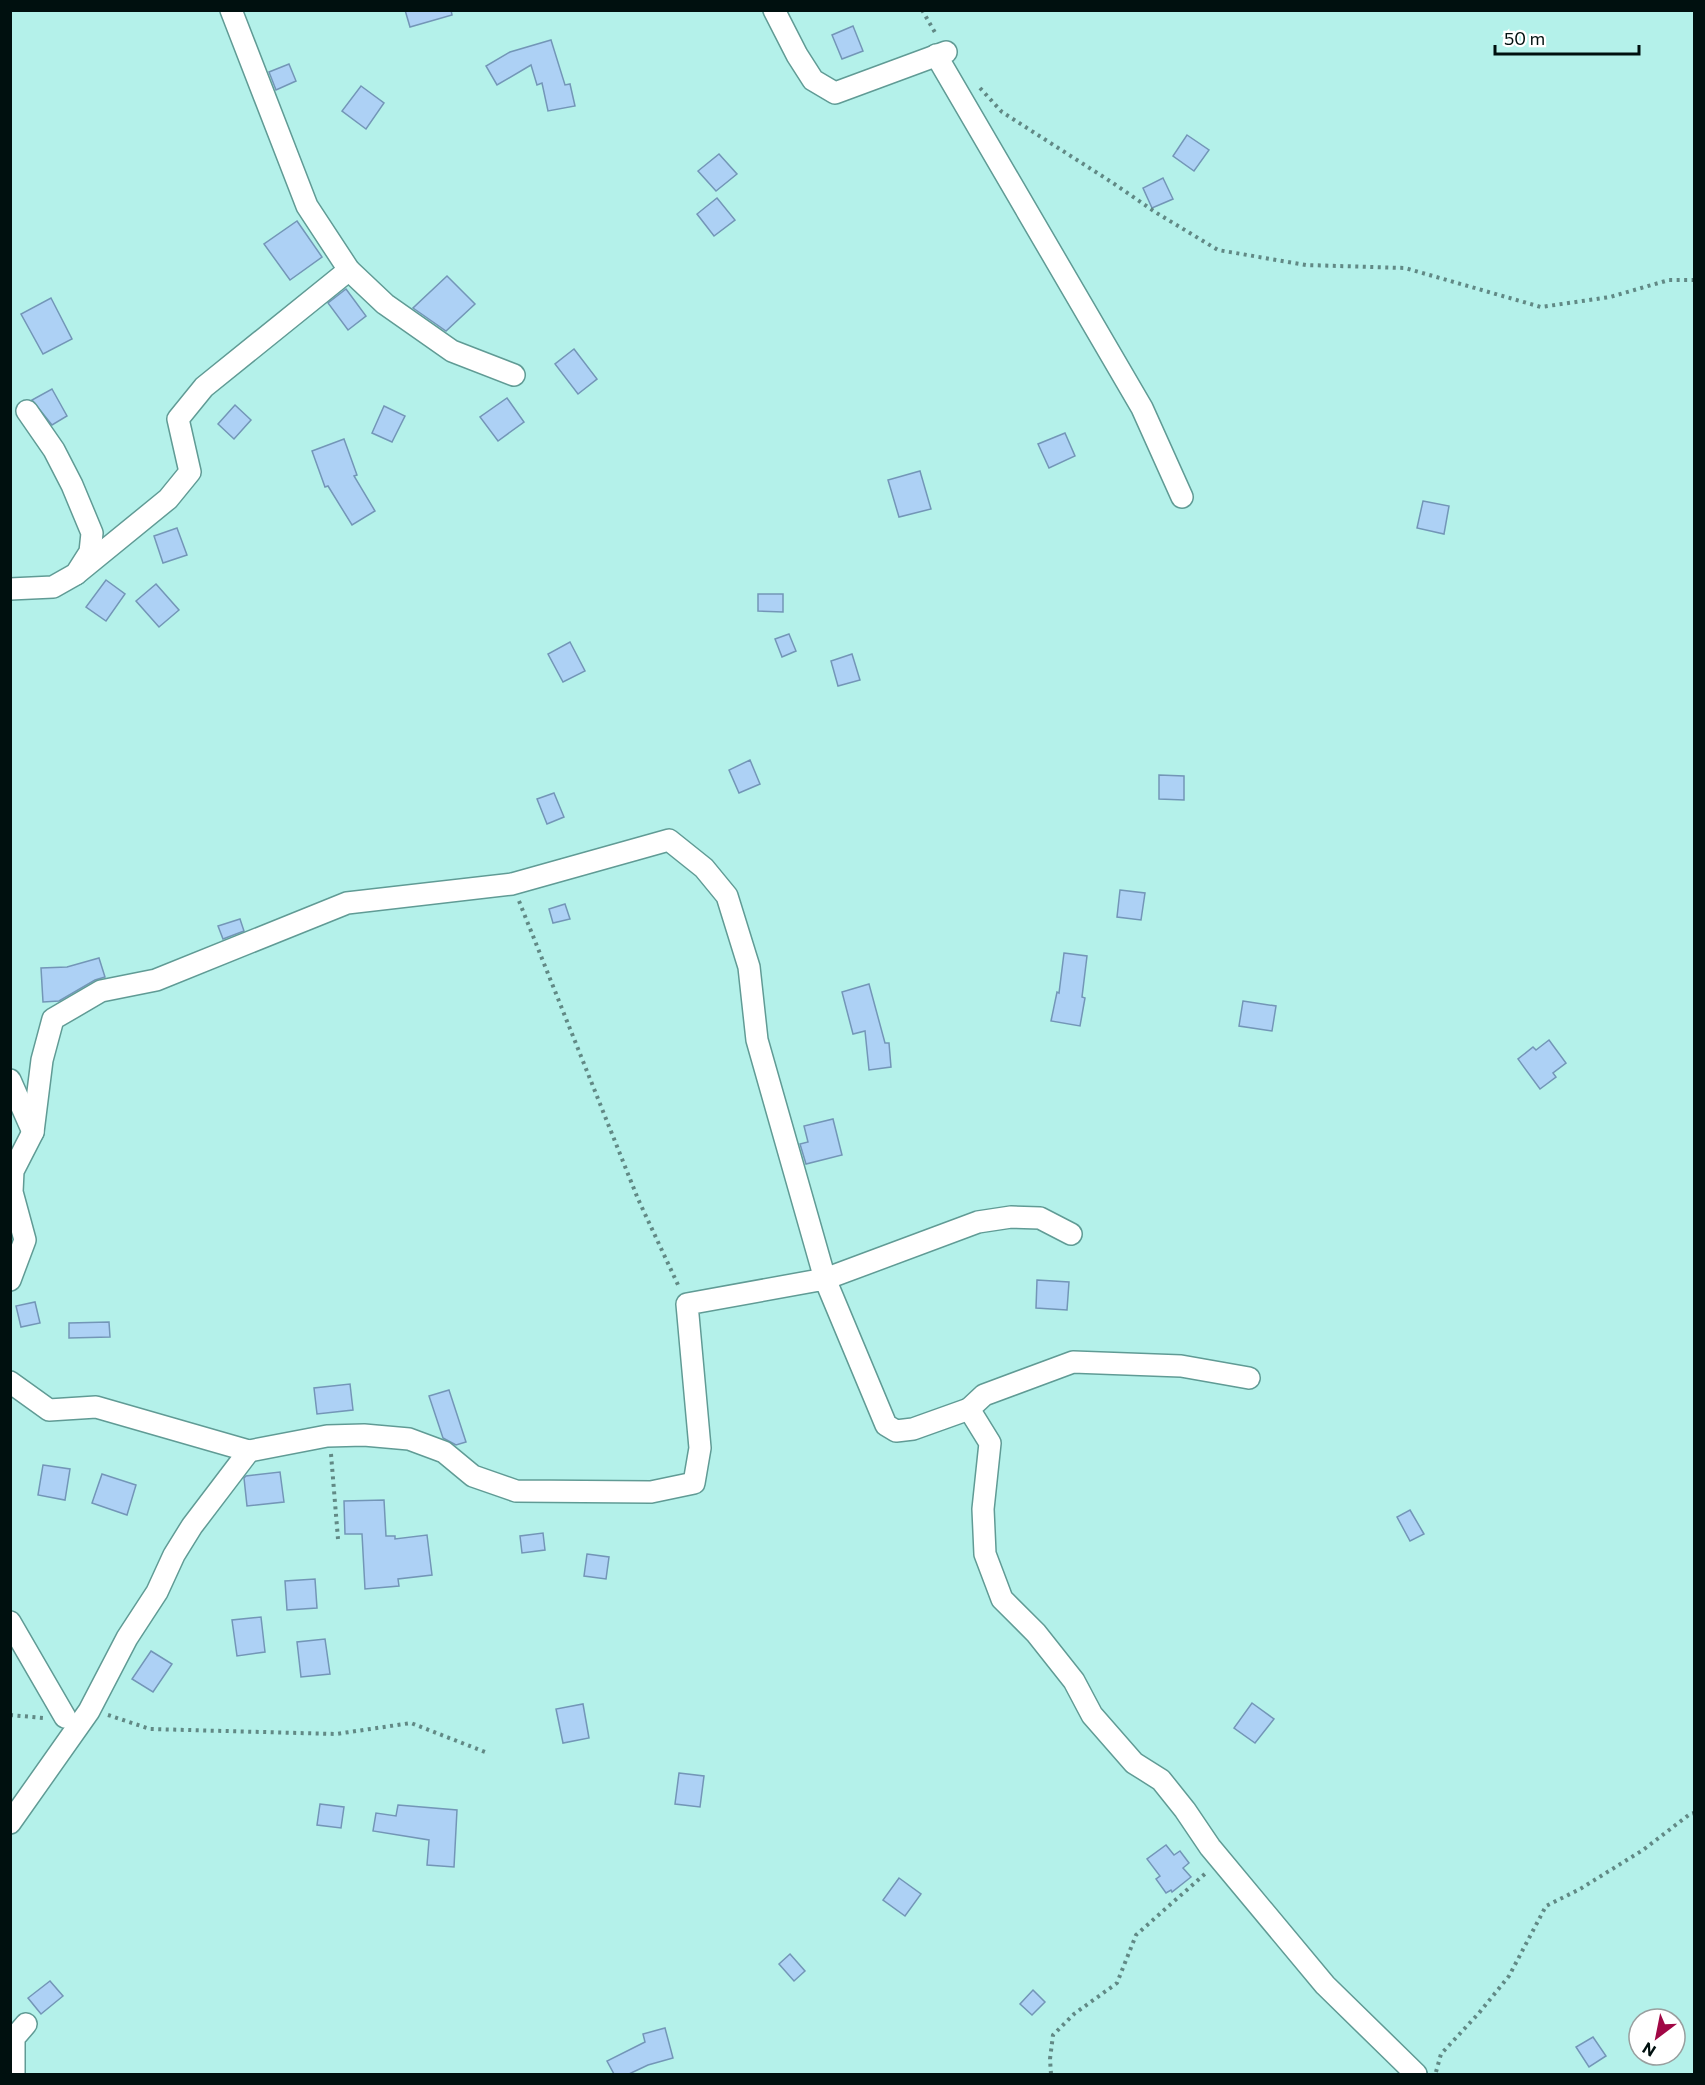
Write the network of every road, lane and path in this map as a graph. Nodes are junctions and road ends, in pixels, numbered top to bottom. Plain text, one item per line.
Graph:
1 (231, 10) edge
2 (774, 10) edge
3 (922, 10) edge
4 (941, 53) junction
5 (978, 86) dead end
6 (350, 270) junction
7 (1695, 280) edge
8 (514, 375) dead end
9 (27, 411) dead end
10 (1182, 497) dead end
11 (76, 574) junction
12 (10, 589) edge
13 (512, 884) junction
14 (10, 1080) edge
15 (33, 1132) junction
16 (1071, 1234) dead end
17 (825, 1279) junction
18 (10, 1280) edge
19 (687, 1304) junction
20 (1248, 1378) dead end
21 (10, 1382) edge
22 (969, 1409) junction
23 (327, 1436) junction
24 (249, 1451) junction
25 (338, 1539) dead end
26 (10, 1622) edge
27 (89, 1712) junction
28 (10, 1715) edge
29 (65, 1718) joint
30 (486, 1752) dead end
31 (1695, 1813) edge
32 (10, 1823) edge
33 (1221, 1860) junction
34 (26, 2024) dead end
35 (12, 2049) edge
36 (14, 2074) edge
37 (1051, 2074) edge
38 (1416, 2074) edge
39 (1435, 2074) edge

1 - 6 street
2 - 4 street
3 - 4 path
4 - 10 street
5 - 7 path
6 - 8 street
6 - 11 street
9 - 11 street
11 - 12 street
13 - 15 street
13 - 17 street
13 - 19 path
14 - 15 street
15 - 18 street
16 - 17 street
17 - 19 street
17 - 22 street
19 - 23 street
20 - 22 street
21 - 24 street
22 - 33 street
23 - 24 street
23 - 25 path
24 - 27 street
26 - 29 street
27 - 30 path
27 - 32 street
28 - 29 path
31 - 39 path
33 - 37 path
33 - 38 street
34 - 35 street
35 - 36 street

